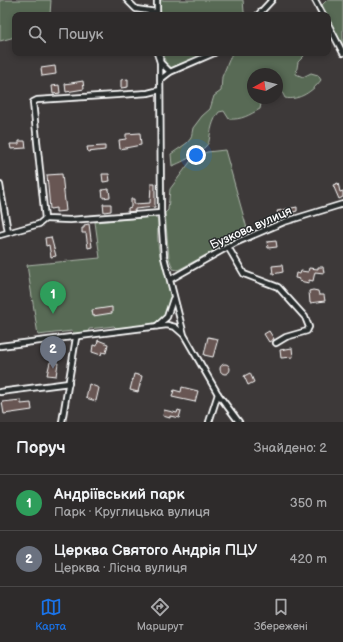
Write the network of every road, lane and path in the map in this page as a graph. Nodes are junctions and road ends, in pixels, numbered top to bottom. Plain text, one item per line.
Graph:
1 (127, 0) edge
2 (157, 0) edge
3 (272, 0) edge
4 (315, 0) edge
5 (142, 10) joint
6 (149, 12) edge
7 (156, 12) edge
8 (261, 12) edge
9 (321, 12) edge
10 (331, 30) edge
11 (343, 52) edge
12 (158, 56) edge
13 (160, 56) edge
14 (207, 56) edge
15 (160, 62) junction
16 (170, 72) junction
17 (161, 79) junction
18 (160, 90) junction
19 (0, 186) edge
20 (343, 204) edge
21 (161, 212) junction
22 (46, 219) junction
23 (8, 232) junction
24 (0, 235) edge
25 (228, 247) junction
26 (171, 279) junction
27 (174, 295) junction
28 (157, 326) junction
29 (184, 335) junction
30 (76, 338) junction
31 (276, 343) dead end
32 (0, 346) edge
33 (68, 383) junction
34 (0, 392) edge
35 (218, 394) junction
36 (62, 422) edge
37 (209, 422) edge
38 (239, 422) edge

1 - 5 street
2 - 7 street
3 - 8 street
4 - 9 street
5 - 6 street
10 - 11 street
12 - 15 street
13 - 15 street
14 - 16 street
15 - 16 street
15 - 17 street
16 - 17 street
17 - 18 street
18 - 21 street
18 - 22 street
19 - 23 street
20 - 25 street, Бузкова вулиця
21 - 22 street
21 - 26 street
22 - 23 street
23 - 24 street
25 - 26 street, Бузкова вулиця
25 - 31 street
26 - 27 street
27 - 28 street
27 - 29 street
28 - 29 street
28 - 30 street
29 - 35 street
30 - 32 street
30 - 33 street
33 - 34 street
33 - 36 street
35 - 37 street
35 - 38 street

